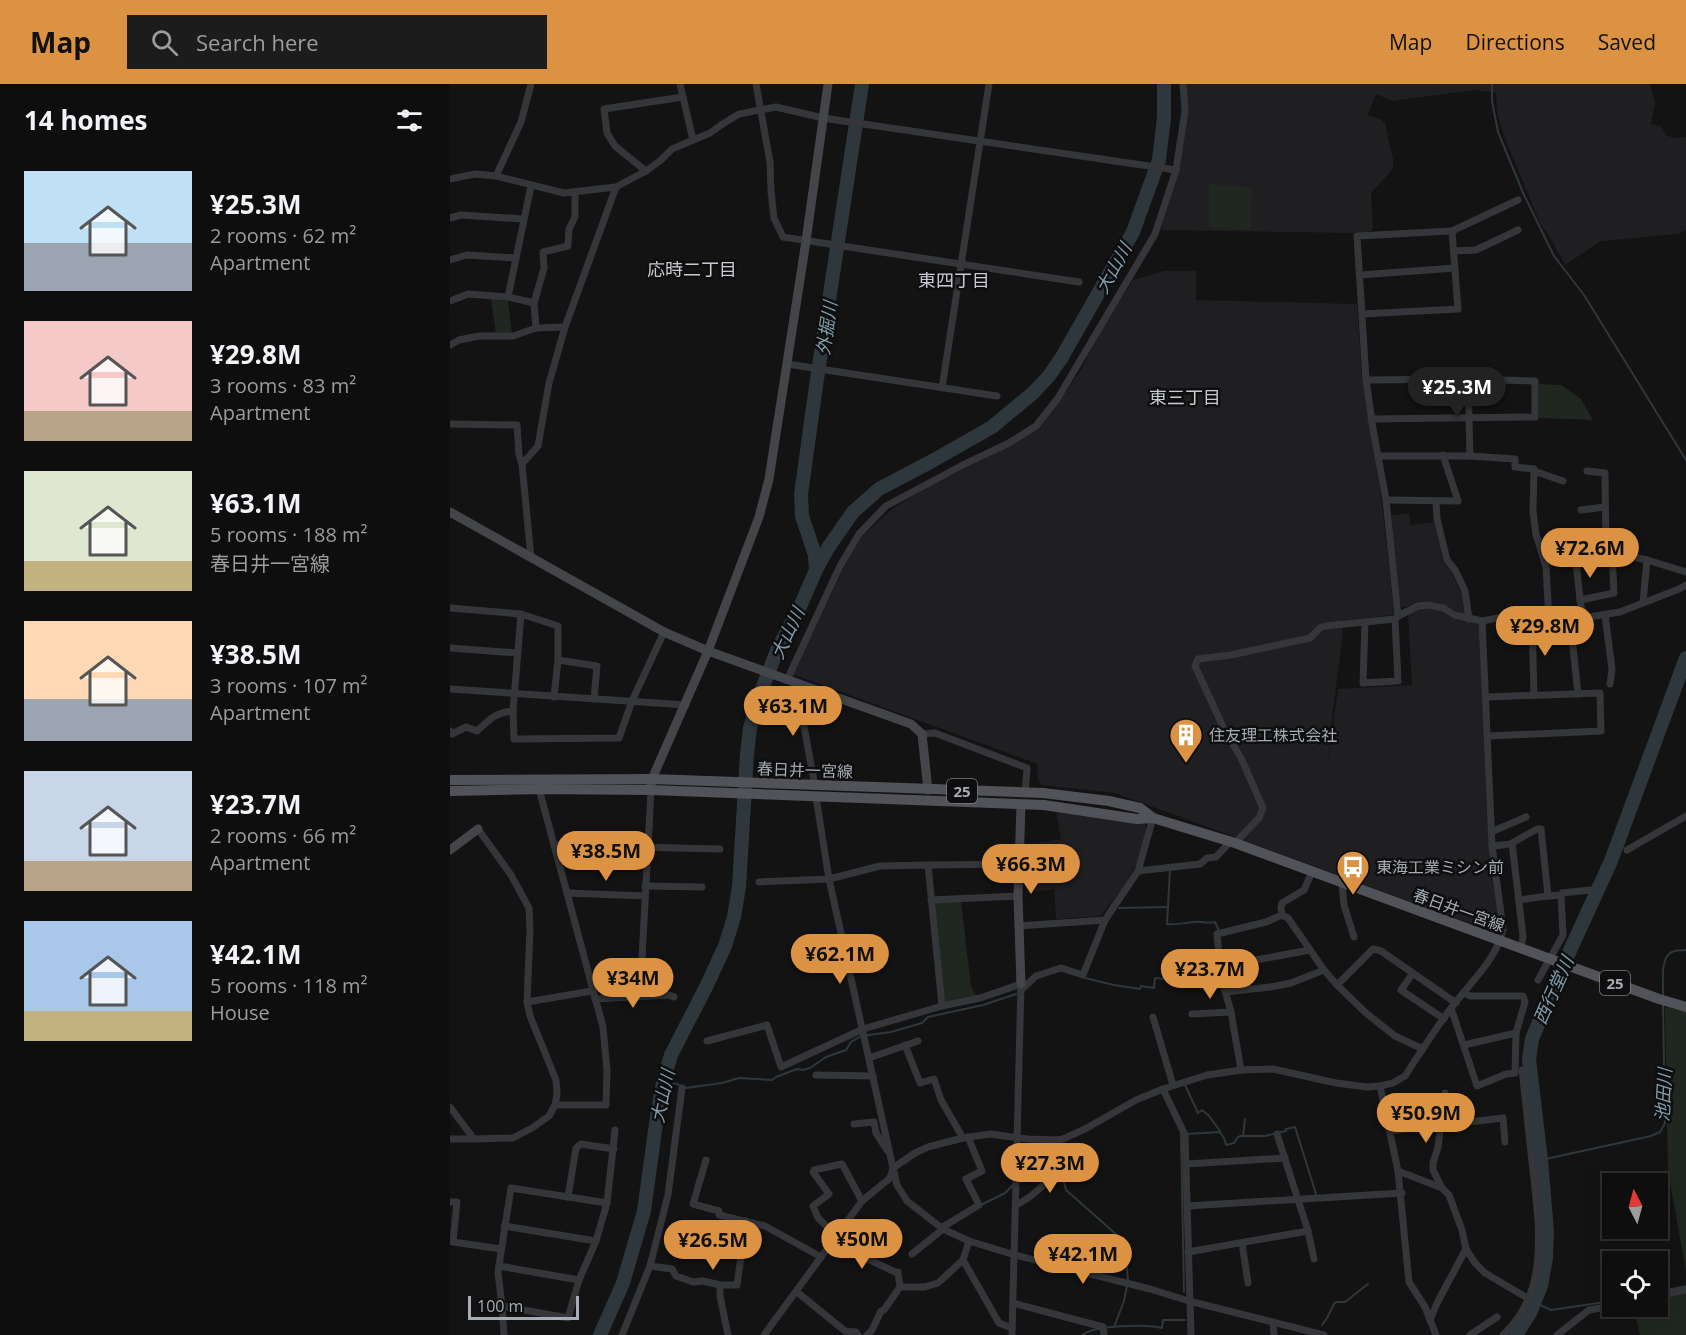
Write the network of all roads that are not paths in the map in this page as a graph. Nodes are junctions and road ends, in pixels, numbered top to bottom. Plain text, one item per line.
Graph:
1 (531, 84) edge
2 (680, 84) edge
3 (756, 84) edge
4 (828, 84) edge
5 (989, 84) edge
6 (1183, 84) edge
7 (683, 97) junction
8 (760, 109) junction
9 (823, 118) junction
10 (693, 140) junction
11 (980, 141) junction
12 (1176, 170) junction
13 (646, 171) junction
14 (496, 176) junction
15 (450, 179) edge
16 (531, 186) junction
17 (616, 187) junction
18 (575, 192) junction
19 (1518, 200) dead end
20 (450, 218) edge
21 (523, 219) junction
22 (1518, 230) dead end
23 (1452, 231) junction
24 (806, 241) junction
25 (1454, 251) junction
26 (515, 258) junction
27 (450, 260) edge
28 (961, 264) junction
29 (1455, 268) junction
30 (1360, 275) junction
31 (1079, 282) dead end
32 (508, 297) junction
33 (450, 301) edge
34 (534, 303) junction
35 (1362, 314) junction
36 (565, 327) junction
37 (536, 328) junction
38 (450, 345) edge
39 (787, 364) junction
40 (1468, 379) junction
41 (1366, 380) junction
42 (942, 388) junction
43 (997, 396) dead end
44 (1469, 417) junction
45 (1371, 419) junction
46 (450, 424) edge
47 (1443, 455) junction
48 (1378, 456) junction
49 (1470, 456) junction
50 (522, 464) junction
51 (1534, 471) junction
52 (1587, 471) dead end
53 (1563, 482) dead end
54 (1386, 500) junction
55 (1436, 501) junction
56 (1605, 507) junction
57 (1581, 510) dead end
58 (450, 512) edge
59 (1612, 553) junction
60 (531, 558) junction
61 (1647, 560) junction
62 (1576, 561) dead end
63 (1686, 572) edge
64 (1686, 585) edge
65 (1580, 600) junction
66 (1643, 603) junction
67 (450, 608) edge
68 (521, 614) junction
69 (1605, 615) junction
70 (1397, 618) junction
71 (1582, 618) junction
72 (1469, 619) junction
73 (1532, 620) junction
74 (1549, 620) junction
75 (1570, 620) junction
76 (1482, 621) junction
77 (1365, 623) junction
78 (664, 632) junction
79 (450, 648) edge
80 (708, 651) junction
81 (517, 653) junction
82 (558, 660) junction
83 (788, 680) junction
84 (1610, 684) dead end
85 (450, 689) edge
86 (514, 694) junction
87 (1578, 694) junction
88 (1533, 695) junction
89 (554, 697) junction
90 (1486, 698) junction
91 (594, 699) junction
92 (633, 701) junction
93 (686, 705) junction
94 (513, 711) junction
95 (451, 734) edge
96 (922, 734) junction
97 (1488, 736) junction
98 (450, 780) edge
99 (651, 785) junction
100 (723, 788) junction
101 (539, 789) junction
102 (928, 790) junction
103 (450, 791) edge
104 (815, 792) junction
105 (1025, 793) junction
106 (1021, 806) junction
107 (1686, 816) edge
108 (1526, 817) dead end
109 (1154, 818) junction
110 (477, 829) joint
111 (1491, 832) junction
112 (1232, 843) junction
113 (1512, 844) junction
114 (554, 845) junction
115 (1492, 846) junction
116 (647, 847) junction
117 (720, 849) dead end
118 (450, 850) edge
119 (1627, 850) dead end
120 (1018, 864) junction
121 (928, 865) junction
122 (1138, 871) junction
123 (1312, 872) junction
124 (829, 879) junction
125 (759, 882) dead end
126 (1342, 883) junction
127 (645, 886) junction
128 (702, 887) dead end
129 (1590, 890) dead end
130 (567, 893) junction
131 (1561, 895) junction
132 (645, 896) junction
133 (1018, 896) junction
134 (1548, 896) junction
135 (931, 900) junction
136 (1518, 900) junction
137 (1282, 915) junction
138 (1105, 920) junction
139 (1018, 926) junction
140 (1354, 937) dead end
141 (1500, 942) junction
142 (1521, 949) junction
143 (1310, 950) junction
144 (1551, 960) junction
145 (1324, 970) junction
146 (1413, 973) junction
147 (1538, 980) dead end
148 (1337, 985) junction
149 (1021, 987) junction
150 (1248, 988) junction
151 (592, 991) junction
152 (1226, 992) junction
153 (1464, 993) junction
154 (640, 996) junction
155 (674, 997) dead end
156 (595, 999) junction
157 (1686, 1000) edge
158 (527, 1002) junction
159 (1668, 1002) junction
160 (942, 1006) junction
161 (1453, 1006) junction
162 (1686, 1007) edge
163 (1231, 1012) junction
164 (1192, 1014) dead end
165 (1153, 1017) dead end
166 (1444, 1019) junction
167 (863, 1029) junction
168 (1516, 1033) junction
169 (707, 1041) dead end
170 (918, 1041) dead end
171 (1464, 1045) junction
172 (905, 1046) junction
173 (1423, 1049) junction
174 (869, 1058) junction
175 (1241, 1070) junction
176 (1522, 1070) dead end
177 (816, 1075) dead end
178 (873, 1076) junction
179 (1173, 1085) junction
180 (1380, 1086) junction
181 (681, 1088) dead end
182 (1163, 1089) junction
183 (1445, 1093) dead end
184 (555, 1105) junction
185 (450, 1107) edge
186 (854, 1124) dead end
187 (1441, 1125) junction
188 (615, 1130) dead end
189 (1390, 1131) junction
190 (1277, 1134) dead end
191 (965, 1137) junction
192 (1017, 1137) junction
193 (450, 1139) edge
194 (474, 1139) junction
195 (1056, 1140) junction
196 (1505, 1142) dead end
197 (614, 1149) junction
198 (890, 1153) junction
199 (1060, 1156) junction
200 (1285, 1158) junction
201 (706, 1160) dead end
202 (1186, 1164) junction
203 (893, 1168) junction
204 (1064, 1170) dead end
205 (1398, 1171) junction
206 (1442, 1188) junction
207 (1402, 1193) junction
208 (568, 1197) junction
209 (1298, 1199) junction
210 (862, 1201) junction
211 (450, 1202) edge
212 (607, 1203) junction
213 (1016, 1205) junction
214 (1187, 1206) junction
215 (746, 1221) junction
216 (504, 1226) junction
217 (942, 1228) junction
218 (1308, 1231) junction
219 (836, 1235) junction
220 (596, 1240) junction
221 (969, 1241) junction
222 (832, 1242) junction
223 (1242, 1243) junction
224 (501, 1249) junction
225 (1466, 1249) junction
226 (1188, 1252) junction
227 (912, 1254) dead end
228 (1015, 1255) junction
229 (821, 1257) junction
230 (1314, 1259) dead end
231 (963, 1260) junction
232 (499, 1266) junction
233 (650, 1266) junction
234 (579, 1280) junction
235 (1248, 1283) dead end
236 (720, 1285) junction
237 (900, 1287) junction
238 (1686, 1290) edge
239 (797, 1292) junction
240 (1668, 1294) edge
241 (1529, 1299) junction
242 (1189, 1300) junction
243 (1013, 1303) junction
244 (502, 1306) junction
245 (1602, 1308) edge
246 (1497, 1317) dead end
247 (1430, 1320) junction
248 (1273, 1322) junction
249 (1012, 1332) edge
250 (504, 1335) edge
251 (622, 1335) edge
252 (728, 1335) edge
253 (764, 1335) edge
254 (858, 1335) edge
255 (867, 1335) edge
256 (1104, 1335) edge
257 (1191, 1335) edge
258 (1274, 1335) edge
259 (1324, 1335) edge
260 (1436, 1335) edge
261 (1470, 1335) edge
262 (1503, 1335) edge
263 (1557, 1335) edge

1 - 14 street
2 - 7 street
3 - 8 street
4 - 9 street
5 - 11 street
6 - 12 street
7 - 10 street
7 - 13 street
8 - 9 street
8 - 10 street
8 - 24 street
9 - 11 street
9 - 24 street
10 - 13 street
11 - 12 street
11 - 28 street
12 - 83 street
13 - 17 street
14 - 15 street
14 - 16 street
16 - 18 street
16 - 21 street
17 - 18 street
17 - 36 street
18 - 34 street
19 - 23 street
20 - 21 street
21 - 26 street
22 - 25 street
23 - 25 street
23 - 30 street
24 - 28 street
24 - 39 street
25 - 29 street
26 - 27 street
26 - 32 street
28 - 31 street
28 - 42 street
29 - 30 street
29 - 35 street
30 - 35 street
32 - 33 street
32 - 34 street
34 - 37 street
35 - 41 street
36 - 37 street
36 - 50 street
37 - 38 street
39 - 42 street
39 - 80 street
40 - 41 street
40 - 44 street
40 - 44 street
41 - 45 street
42 - 43 street
44 - 45 street
44 - 49 street
45 - 48 street
46 - 50 street
47 - 48 street
47 - 49 street
47 - 55 street
48 - 54 street
49 - 51 street
50 - 60 street
51 - 53 street
51 - 74 street
52 - 56 street
54 - 55 street
54 - 70 street
55 - 72 street
56 - 57 street
56 - 59 street
58 - 60 street
59 - 61 street
59 - 65 street
60 - 78 street
61 - 63 street
61 - 66 street
62 - 65 street
64 - 66 street
65 - 71 street
66 - 69 street
67 - 68 street
68 - 81 street
68 - 82 street
69 - 71 street
69 - 84 street
70 - 72 street
70 - 77 street
70 - 77 street
71 - 75 street
72 - 76 street
73 - 74 street
73 - 76 street
73 - 88 street
74 - 75 street
75 - 87 street
76 - 90 street
77 - 112 street
78 - 80 street
78 - 92 street
79 - 81 street
80 - 83 street
80 - 93 street
81 - 86 street
82 - 89 street
82 - 91 street
83 - 96 street
83 - 104 street
85 - 86 street
86 - 89 street
86 - 94 street
87 - 88 street
87 - 97 street
88 - 90 street
89 - 91 street
90 - 97 street
91 - 92 street
92 - 93 street
92 - 94 street
93 - 99 street
94 - 95 street
96 - 102 street
96 - 105 street
97 - 111 street
98 - 99 main road, 春日井一宮線 / 25
99 - 100 main road, 春日井一宮線 / 25
99 - 101 main road, 春日井一宮線 / 25
99 - 116 street
100 - 104 main road, 春日井一宮線 / 25
100 - 104 main road, 春日井一宮線 / 25
101 - 103 main road, 春日井一宮線 / 25
101 - 114 street
102 - 104 main road, 春日井一宮線 / 25
102 - 105 main road, 春日井一宮線 / 25
104 - 106 main road, 春日井一宮線 / 25
104 - 124 street
105 - 106 street
105 - 109 main road, 春日井一宮線 / 25
106 - 109 main road, 春日井一宮線 / 25
106 - 120 street
107 - 119 street
108 - 111 street
109 - 112 main road, 春日井一宮線 / 25
109 - 122 street
110 - 118 street
110 - 158 street
111 - 115 street
112 - 122 street
112 - 123 main road, 春日井一宮線 / 25
113 - 115 street
113 - 134 street
113 - 136 street
114 - 116 street
114 - 130 street
115 - 141 street
116 - 117 street
116 - 127 street
120 - 121 street
120 - 133 street
121 - 124 street
121 - 135 street
122 - 138 street
123 - 126 main road, 春日井一宮線 / 25
123 - 137 street
124 - 125 street
124 - 167 street
126 - 140 street
126 - 141 main road, 春日井一宮線 / 25
127 - 128 street
127 - 132 street
129 - 131 street
130 - 132 street
130 - 151 street
131 - 134 street
131 - 144 street
132 - 154 street
133 - 135 street
133 - 139 street
134 - 136 street
135 - 160 street
136 - 142 street
137 - 143 street
137 - 152 street
138 - 139 street
138 - 149 street
139 - 149 street
141 - 142 main road, 春日井一宮線 / 25
141 - 153 street
142 - 144 main road, 春日井一宮線 / 25
143 - 145 street
143 - 150 street
144 - 147 street
144 - 159 main road, 春日井一宮線 / 25
145 - 148 street
145 - 150 street
146 - 148 street
146 - 161 street
146 - 166 street
148 - 173 street
149 - 160 street
149 - 192 street
150 - 152 street
151 - 156 street
151 - 158 street
152 - 163 street
153 - 161 street
153 - 168 street
154 - 155 street
154 - 156 street
156 - 184 street
157 - 159 street
158 - 184 street
159 - 162 main road, 春日井一宮線 / 25
160 - 167 street
161 - 166 street
161 - 171 street
163 - 164 street
163 - 175 street
165 - 179 street
166 - 173 street
167 - 169 street
167 - 174 street
168 - 171 street
168 - 171 street
170 - 172 street
172 - 174 street
172 - 191 street
173 - 180 street
174 - 178 street
175 - 179 street
175 - 180 street
176 - 241 street
177 - 178 street
178 - 198 street
179 - 182 street
180 - 189 street
181 - 233 street
182 - 195 street
182 - 202 street
183 - 187 street
184 - 194 street
185 - 194 street
186 - 198 street
187 - 189 street
187 - 196 street
187 - 206 street
188 - 197 street
189 - 205 street
190 - 200 street
191 - 192 street
191 - 203 street
191 - 217 street
192 - 195 street
192 - 213 street
193 - 194 street
195 - 199 street
197 - 208 street
197 - 212 street
198 - 203 street
199 - 204 street
199 - 213 street
200 - 202 street
200 - 209 street
201 - 215 street
202 - 214 street
203 - 210 street
203 - 217 street
205 - 206 street
205 - 207 street
206 - 225 street
207 - 209 street
207 - 247 street
208 - 212 street
208 - 216 street
209 - 214 street
209 - 218 street
210 - 219 street
210 - 219 street
211 - 224 street
212 - 220 street
213 - 228 street
214 - 226 street
215 - 229 street
215 - 236 street
216 - 220 street
216 - 224 street
217 - 221 street
217 - 227 street
218 - 223 street
218 - 230 street
219 - 222 street
220 - 234 street
221 - 228 street
221 - 231 street
222 - 229 street
222 - 237 street
223 - 226 street
223 - 235 street
224 - 232 street
225 - 241 street
225 - 247 street
226 - 242 street
228 - 242 street
228 - 243 street
229 - 239 street
231 - 237 street
231 - 249 street
232 - 234 street
232 - 244 street
233 - 236 street
233 - 251 street
234 - 244 street
236 - 252 street
237 - 255 street
238 - 240 street
239 - 253 street
239 - 254 street
241 - 262 street
242 - 248 street
242 - 257 street
243 - 249 street
243 - 256 street
244 - 250 street
245 - 263 street
246 - 261 street
247 - 260 street
248 - 258 street
248 - 259 street

